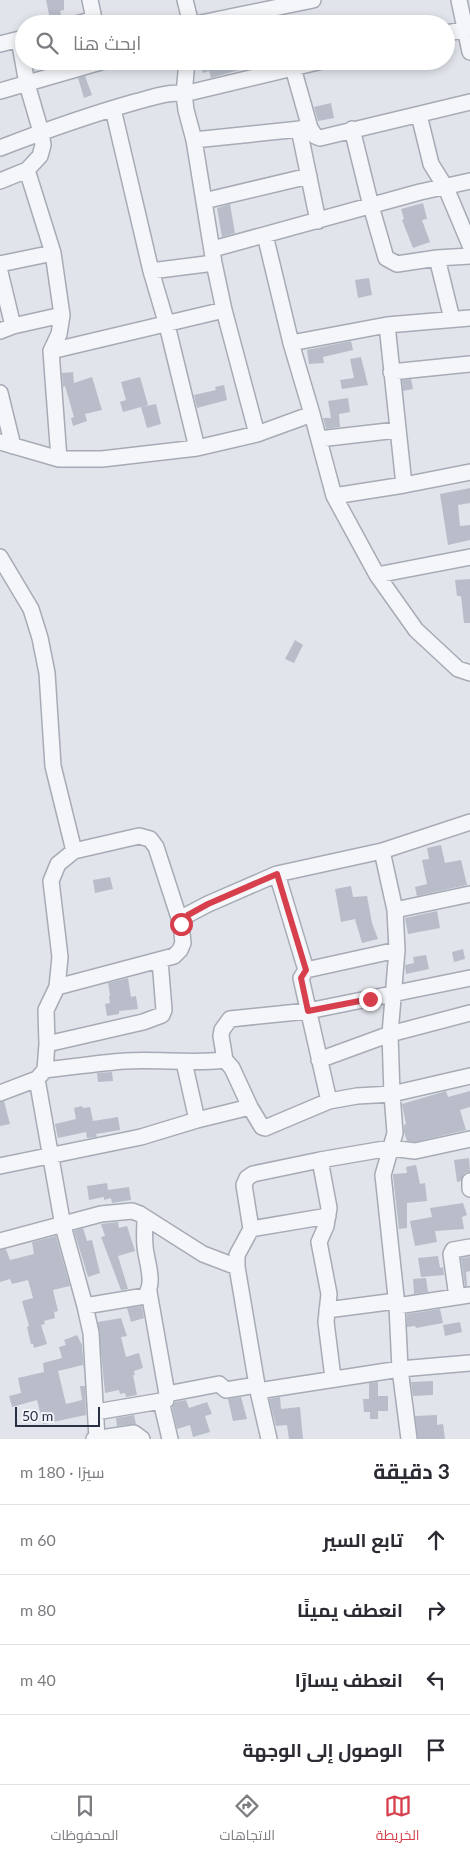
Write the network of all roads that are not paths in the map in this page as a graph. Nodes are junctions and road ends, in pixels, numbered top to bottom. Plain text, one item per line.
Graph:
1 (90, 0) edge
2 (185, 0) edge
3 (313, 0) edge
4 (458, 0) edge
5 (93, 15) edge
6 (189, 15) edge
7 (240, 15) edge
8 (468, 30) edge
9 (455, 32) edge
10 (15, 40) edge
11 (0, 44) edge
12 (470, 52) edge
13 (25, 70) edge
14 (74, 70) edge
15 (186, 70) edge
16 (285, 70) edge
17 (293, 70) edge
18 (27, 84) junction
19 (0, 91) edge
20 (184, 94) junction
21 (470, 102) edge
22 (113, 108) junction
23 (419, 115) junction
24 (305, 128) junction
25 (352, 129) junction
26 (41, 132) junction
27 (194, 140) junction
28 (0, 148) edge
29 (27, 170) junction
30 (309, 176) junction
31 (0, 181) edge
32 (470, 181) edge
33 (446, 188) junction
34 (204, 201) junction
35 (371, 206) junction
36 (318, 221) junction
37 (265, 235) junction
38 (470, 245) edge
39 (53, 253) junction
40 (214, 256) junction
41 (470, 256) edge
42 (437, 258) junction
43 (0, 264) edge
44 (151, 271) junction
45 (0, 272) edge
46 (224, 310) junction
47 (62, 315) junction
48 (452, 318) junction
49 (470, 318) edge
50 (167, 324) junction
51 (387, 325) junction
52 (6, 328) edge
53 (291, 343) junction
54 (51, 351) junction
55 (470, 364) edge
56 (391, 372) junction
57 (0, 393) edge
58 (312, 414) junction
59 (397, 430) junction
60 (257, 434) junction
61 (319, 439) junction
62 (7, 444) edge
63 (197, 448) junction
64 (59, 459) junction
65 (470, 472) edge
66 (404, 486) junction
67 (334, 496) junction
68 (0, 557) edge
69 (470, 557) edge
70 (377, 575) junction
71 (470, 673) edge
72 (470, 822) edge
73 (74, 851) junction
74 (382, 851) junction
75 (277, 874) junction
76 (470, 894) edge
77 (395, 910) junction
78 (181, 924) junction
79 (397, 950) junction
80 (160, 960) junction
81 (306, 970) junction
82 (470, 978) edge
83 (57, 987) junction
84 (394, 995) junction
85 (308, 1011) junction
86 (470, 1013) edge
87 (390, 1034) junction
88 (47, 1044) junction
89 (225, 1060) junction
90 (319, 1060) junction
91 (184, 1062) junction
92 (41, 1074) junction
93 (470, 1076) edge
94 (0, 1093) edge
95 (392, 1094) junction
96 (329, 1101) junction
97 (250, 1107) junction
98 (197, 1120) junction
99 (470, 1139) edge
100 (390, 1148) junction
101 (49, 1155) junction
102 (320, 1160) junction
103 (0, 1166) edge
104 (470, 1180) edge
105 (470, 1189) edge
106 (328, 1216) junction
107 (146, 1217) junction
108 (63, 1226) junction
109 (251, 1229) junction
110 (0, 1241) edge
111 (470, 1247) edge
112 (237, 1267) junction
113 (149, 1292) junction
114 (464, 1296) edge
115 (396, 1304) junction
116 (85, 1306) junction
117 (327, 1310) junction
118 (470, 1363) edge
119 (400, 1370) junction
120 (333, 1378) junction
121 (258, 1388) junction
122 (164, 1398) junction
123 (96, 1412) junction
124 (96, 1439) edge
125 (142, 1439) edge
126 (170, 1439) edge
127 (269, 1439) edge
128 (409, 1439) edge

1 - 5 street
2 - 6 street
3 - 7 street
4 - 8 street
8 - 9 street
8 - 12 street
10 - 11 street
13 - 18 street
14 - 18 street
15 - 20 street
16 - 20 street
17 - 24 street
18 - 19 street
18 - 26 street
20 - 22 street
20 - 27 street
21 - 23 street
22 - 26 street
22 - 44 street
23 - 25 street
23 - 33 street
24 - 25 street
24 - 27 street
24 - 30 street
25 - 35 street
26 - 28 street
26 - 29 street
27 - 34 street
29 - 31 street
29 - 39 street
30 - 34 street
30 - 36 street
32 - 33 street
33 - 35 street
33 - 38 street
34 - 40 street
35 - 36 street
35 - 42 street
36 - 37 street
37 - 40 street
37 - 53 street
39 - 43 street
39 - 47 street
40 - 44 street
40 - 46 street
41 - 42 street
42 - 48 street
44 - 50 street
45 - 52 street
46 - 50 street
46 - 60 street
47 - 52 street
47 - 54 street
48 - 49 street
48 - 51 street
50 - 54 street
50 - 63 street
51 - 53 street
51 - 56 street
53 - 58 street
54 - 64 street
55 - 56 street
56 - 59 street
57 - 62 street
58 - 60 street
58 - 61 street
59 - 61 street
59 - 66 street
60 - 63 street
61 - 67 street
62 - 64 street
63 - 64 street
65 - 66 street
66 - 67 street
67 - 70 street
68 - 73 street
69 - 70 street
70 - 71 street
72 - 74 street
73 - 78 street
73 - 83 street
74 - 75 street
74 - 77 street
75 - 78 street
75 - 81 street
76 - 77 street
77 - 79 street
78 - 80 street
79 - 81 street
79 - 84 street
80 - 83 street
80 - 88 street
81 - 85 street
82 - 84 street
83 - 88 street
84 - 85 street
84 - 87 street
85 - 89 street
85 - 90 street
86 - 87 street
87 - 90 street
87 - 95 street
88 - 92 street
89 - 91 street
89 - 97 street
90 - 96 street
91 - 92 street
91 - 98 street
92 - 94 street
92 - 101 street
93 - 95 street
95 - 96 street
95 - 100 street
96 - 97 street
97 - 98 street
98 - 101 street
99 - 100 street
100 - 102 street
100 - 115 street
101 - 103 street
101 - 108 street
102 - 106 street
102 - 109 street
104 - 105 street
106 - 109 street
106 - 117 street
107 - 108 street
107 - 112 street
107 - 113 street
108 - 110 street
108 - 116 street
109 - 112 street
111 - 114 street
112 - 121 street
113 - 116 street
113 - 122 street
114 - 115 street
115 - 117 street
115 - 119 street
116 - 123 street
117 - 120 street
118 - 119 street
119 - 120 street
119 - 128 street
120 - 121 street
121 - 122 street
121 - 127 street
122 - 123 street
122 - 126 street
123 - 124 street
124 - 125 street

